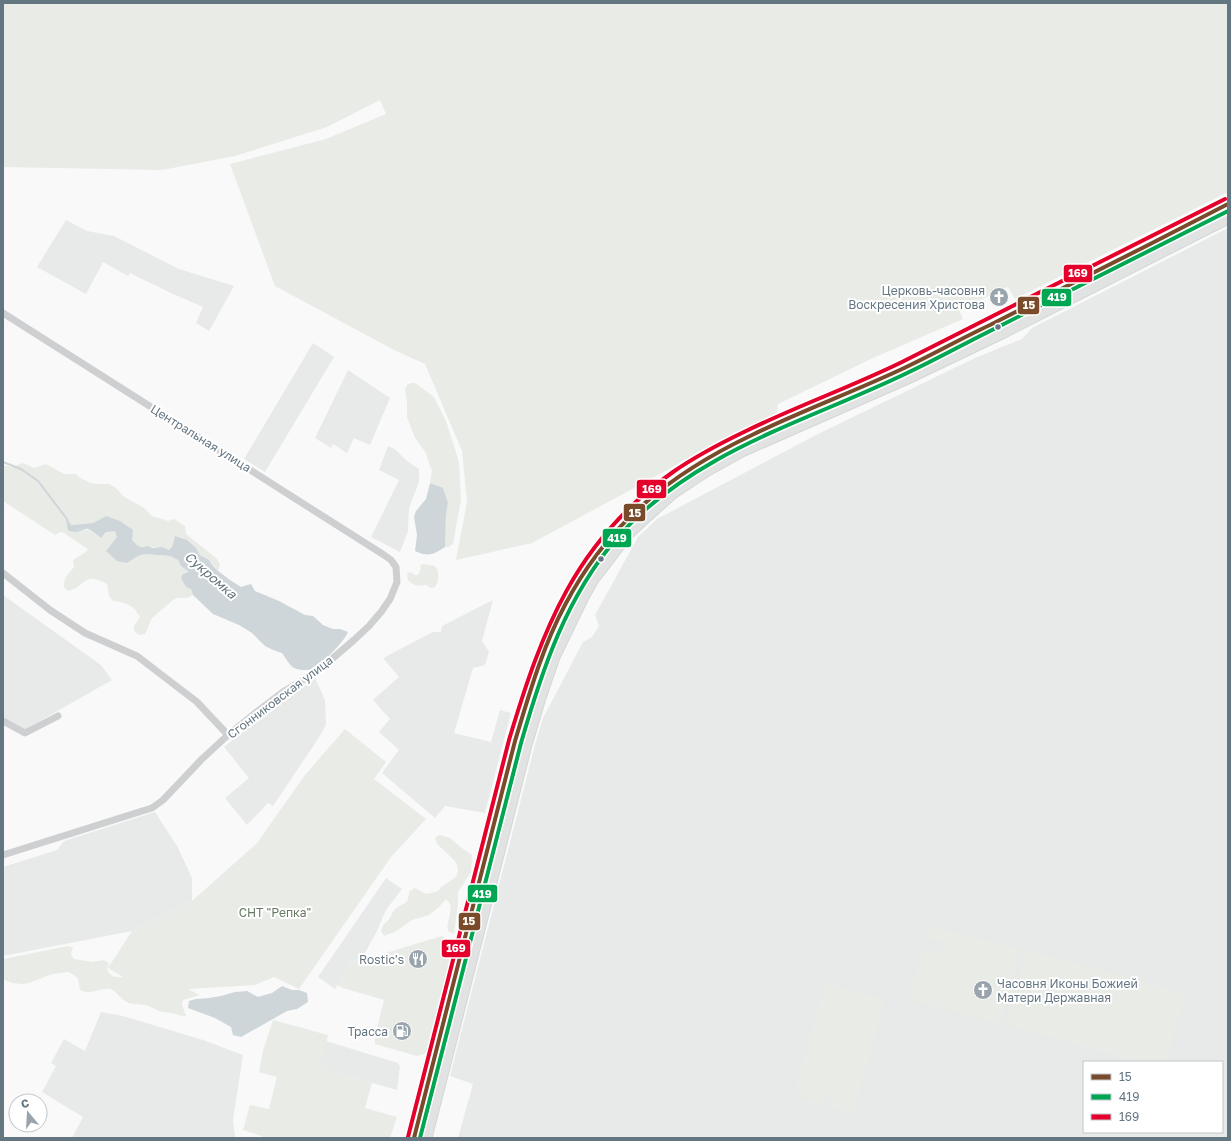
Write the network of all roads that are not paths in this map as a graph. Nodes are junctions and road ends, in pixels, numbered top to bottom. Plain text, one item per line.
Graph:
1 (1228, 204) edge
2 (1228, 218) edge
3 (3, 313) edge
4 (396, 567) joint
5 (3, 573) edge
6 (58, 716) dead end
7 (3, 721) edge
8 (228, 735) junction
9 (3, 855) edge
10 (414, 1138) edge
11 (427, 1138) edge

1 - 10 main road
2 - 11 main road
3 - 4 street, Центральная улица
4 - 8 street, Сгонниковская улица
5 - 8 street
6 - 7 street
8 - 9 street, Сгонниковская улица

